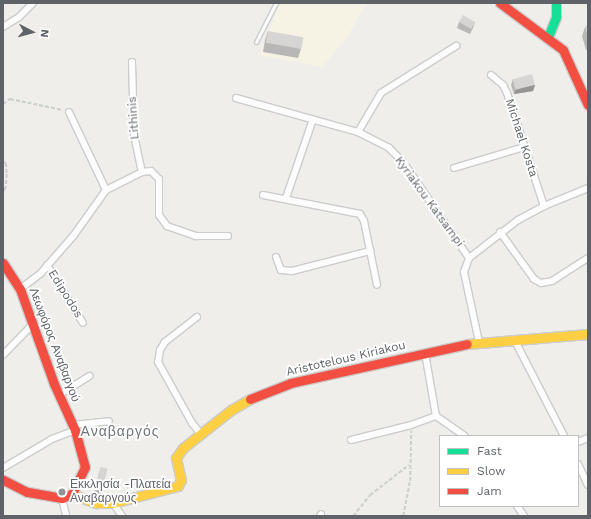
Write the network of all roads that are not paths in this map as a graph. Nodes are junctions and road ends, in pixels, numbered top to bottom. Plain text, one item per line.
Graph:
1 (33, 3) edge
2 (276, 3) edge
3 (500, 3) edge
4 (556, 3) edge
5 (3, 27) edge
6 (548, 37) junction
7 (256, 42) dead end
8 (456, 46) dead end
9 (132, 62) dead end
10 (491, 75) dead end
11 (236, 98) dead end
12 (588, 105) edge
13 (69, 112) road end
14 (313, 119) junction
15 (358, 132) junction
16 (524, 146) junction
17 (454, 168) dead end
18 (142, 172) junction
19 (588, 188) edge
20 (106, 190) junction
21 (263, 195) dead end
22 (286, 198) junction
23 (544, 206) junction
24 (500, 232) junction
25 (228, 236) dead end
26 (370, 250) junction
27 (276, 257) dead end
28 (469, 258) junction
29 (588, 258) edge
30 (3, 263) edge
31 (47, 265) junction
32 (377, 285) dead end
33 (20, 289) junction
34 (197, 316) dead end
35 (83, 323) dead end
36 (33, 324) junction
37 (588, 334) edge
38 (514, 339) junction
39 (479, 342) junction
40 (425, 353) junction
41 (3, 355) edge
42 (90, 376) dead end
43 (59, 395) junction
44 (436, 416) junction
45 (109, 421) dead end
46 (74, 427) junction
47 (200, 433) junction
48 (464, 435) edge
49 (563, 435) edge
50 (351, 440) dead end
51 (579, 466) edge
52 (3, 468) edge
53 (3, 480) edge
54 (588, 485) edge
55 (72, 494) junction
56 (62, 498) junction
57 (114, 503) junction
58 (519, 507) edge
59 (66, 516) edge
60 (122, 516) edge
61 (524, 516) edge

1 - 5 street
2 - 7 lane
3 - 6 street
4 - 6 street
6 - 12 street
8 - 15 street
9 - 18 street, Lithinis
10 - 16 street, Michael Kosta
11 - 14 street, Kyriakou Katsampi
13 - 20 street
14 - 15 street, Kyriakou Katsampi
14 - 22 street
15 - 28 street, Kyriakou Katsampi
16 - 17 street
16 - 23 street, Michael Kosta
18 - 20 street
18 - 25 street
19 - 23 street
20 - 31 street
21 - 22 street
22 - 26 street
23 - 24 street
24 - 28 street
24 - 29 street
26 - 27 street
26 - 32 street
28 - 39 street, Kyriakou Katsampi
30 - 33 street, Λεωφόρος Αναβαργού
31 - 33 street
31 - 35 street, Edipodos
33 - 36 street, Λεωφόρος Αναβαργού
34 - 47 street
36 - 41 street
36 - 43 street, Λεωφόρος Αναβαργού
37 - 38 street, Aristotelous Kiriakou
38 - 39 street, Aristotelous Kiriakou
38 - 49 street
39 - 40 street, Aristotelous Kiriakou
40 - 44 street
40 - 47 street, Aristotelous Kiriakou
42 - 43 street
43 - 46 street, Λεωφόρος Αναβαργού
44 - 48 street
44 - 50 street
45 - 46 street
46 - 52 street
46 - 55 street, Λεωφόρος Αναβαργού
47 - 57 street, Aristotelous Kiriakou
51 - 54 street
53 - 56 street
55 - 56 street
55 - 57 street, Aristotelous Kiriakou
56 - 59 street
57 - 60 street
58 - 61 street

